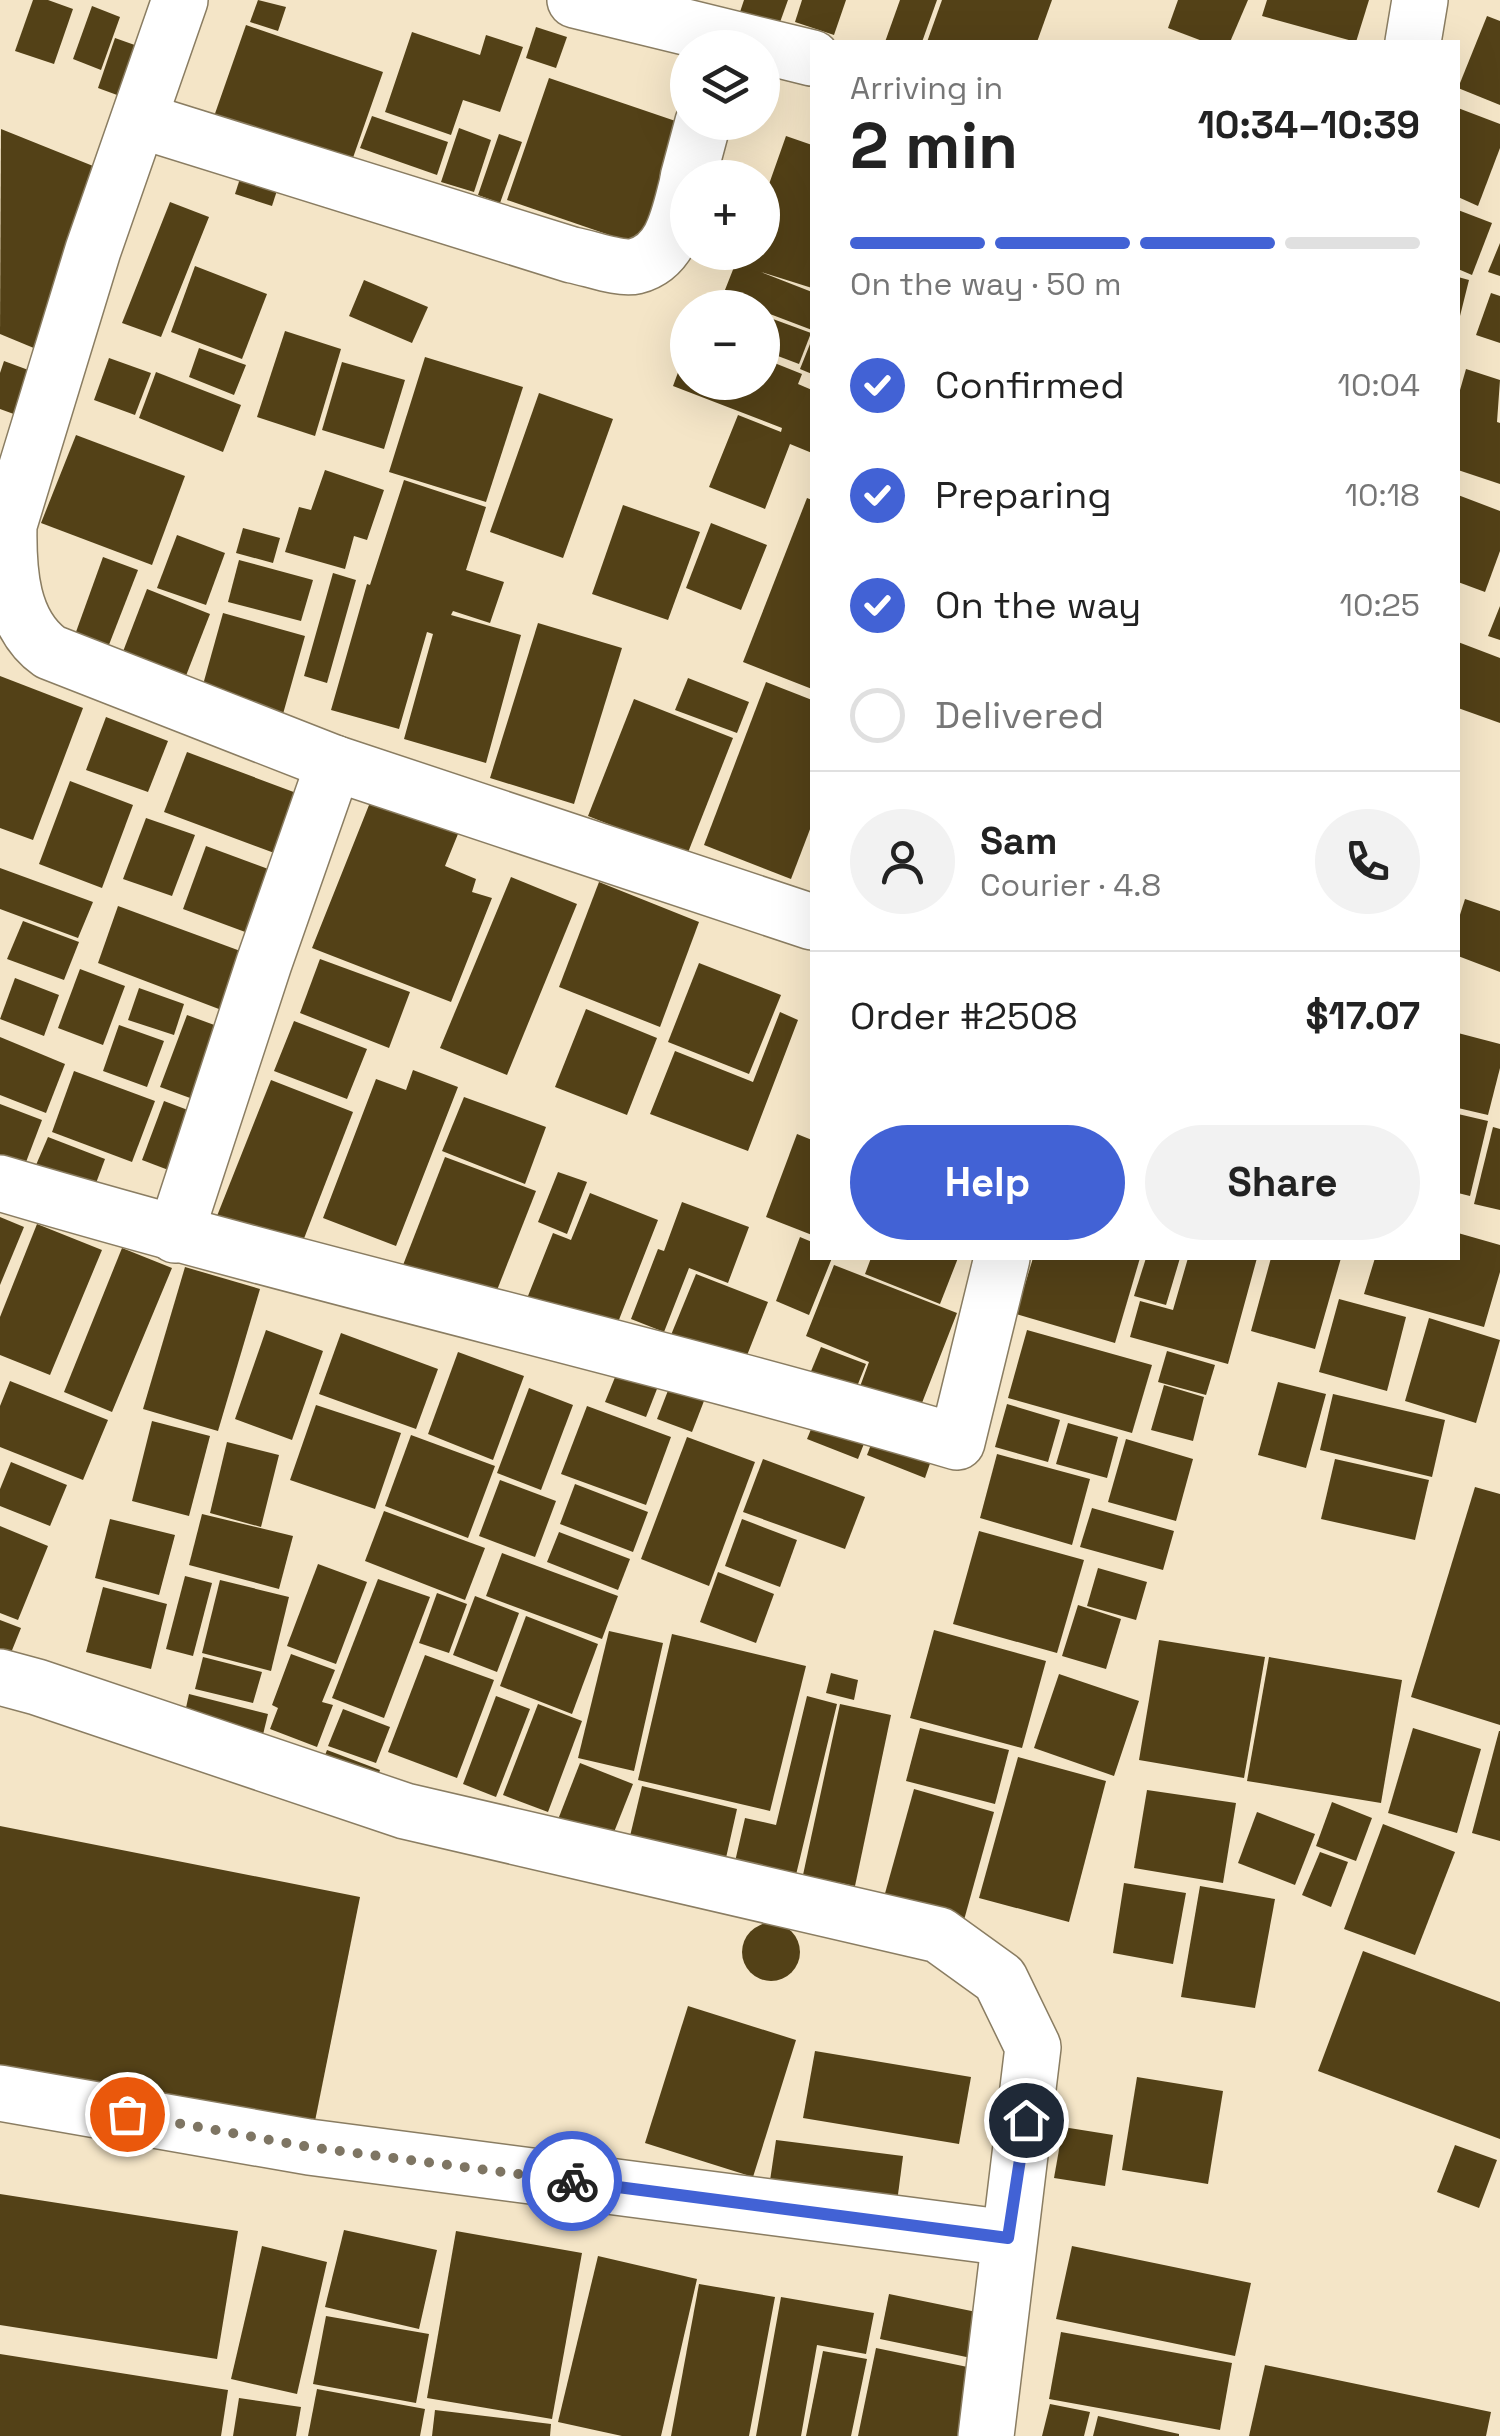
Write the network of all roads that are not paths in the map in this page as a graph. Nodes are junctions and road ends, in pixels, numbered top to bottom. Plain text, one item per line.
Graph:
1 (180, 0) edge
2 (575, 0) edge
3 (1420, 0) edge
4 (679, 30) edge
5 (1413, 40) edge
6 (780, 53) edge
7 (810, 58) edge
8 (139, 120) junction
9 (670, 237) edge
10 (334, 763) junction
11 (810, 921) edge
12 (0, 1183) edge
13 (175, 1235) junction
14 (1002, 1260) edge
15 (0, 1678) edge
16 (0, 2093) edge
17 (1008, 2238) junction
18 (986, 2436) edge

1 - 8 street
2 - 4 street
3 - 5 street
6 - 7 street
8 - 9 street
8 - 10 street
10 - 11 street
10 - 13 street
12 - 13 street
13 - 14 street
15 - 17 street
16 - 17 street
17 - 18 street

